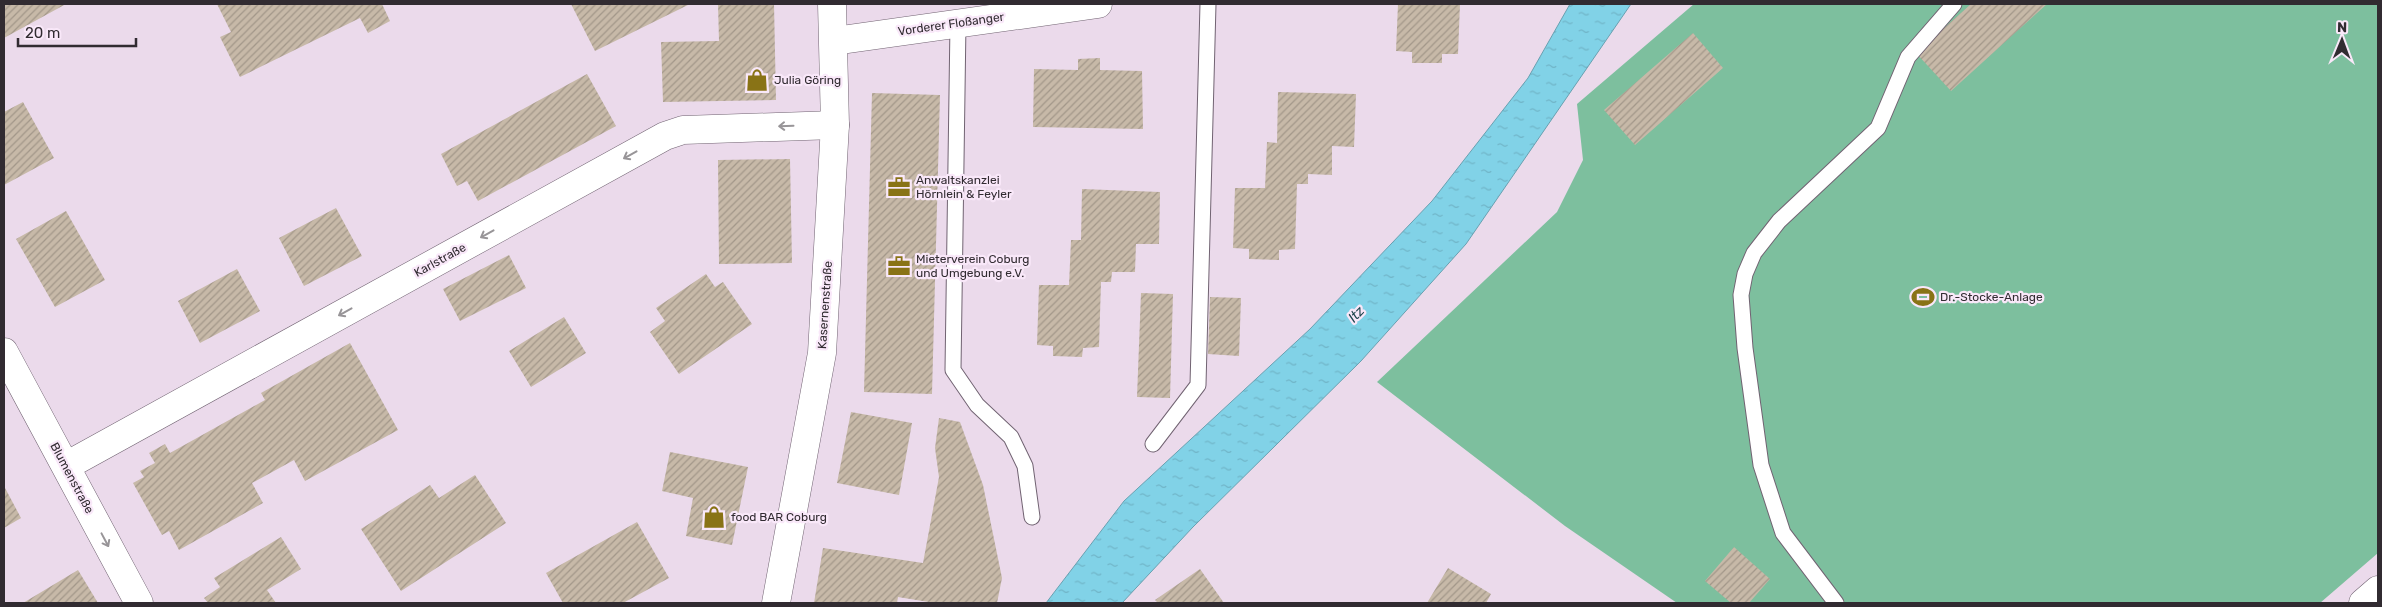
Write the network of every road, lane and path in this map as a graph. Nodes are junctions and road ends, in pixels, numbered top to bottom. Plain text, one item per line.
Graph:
1 (832, 4) edge
2 (1098, 4) edge
3 (1208, 4) edge
4 (1954, 4) edge
5 (958, 23) junction
6 (834, 41) junction
7 (835, 125) junction
8 (4, 352) edge
9 (1153, 444) dead end
10 (66, 466) junction
11 (1032, 517) dead end
12 (2378, 590) edge
13 (139, 603) edge
14 (776, 603) edge
15 (1836, 603) edge
16 (2363, 603) edge

1 - 6 street, Kasernenstraße
2 - 5 street, Vorderer Floßanger
3 - 9 lane
4 - 15 lane
5 - 6 street, Vorderer Floßanger
5 - 11 lane
6 - 7 street, Kasernenstraße
7 -> 10 street, Karlstraße
7 - 14 street, Kasernenstraße
8 - 10 street, Blumenstraße
10 -> 13 street, Blumenstraße
12 - 16 street

